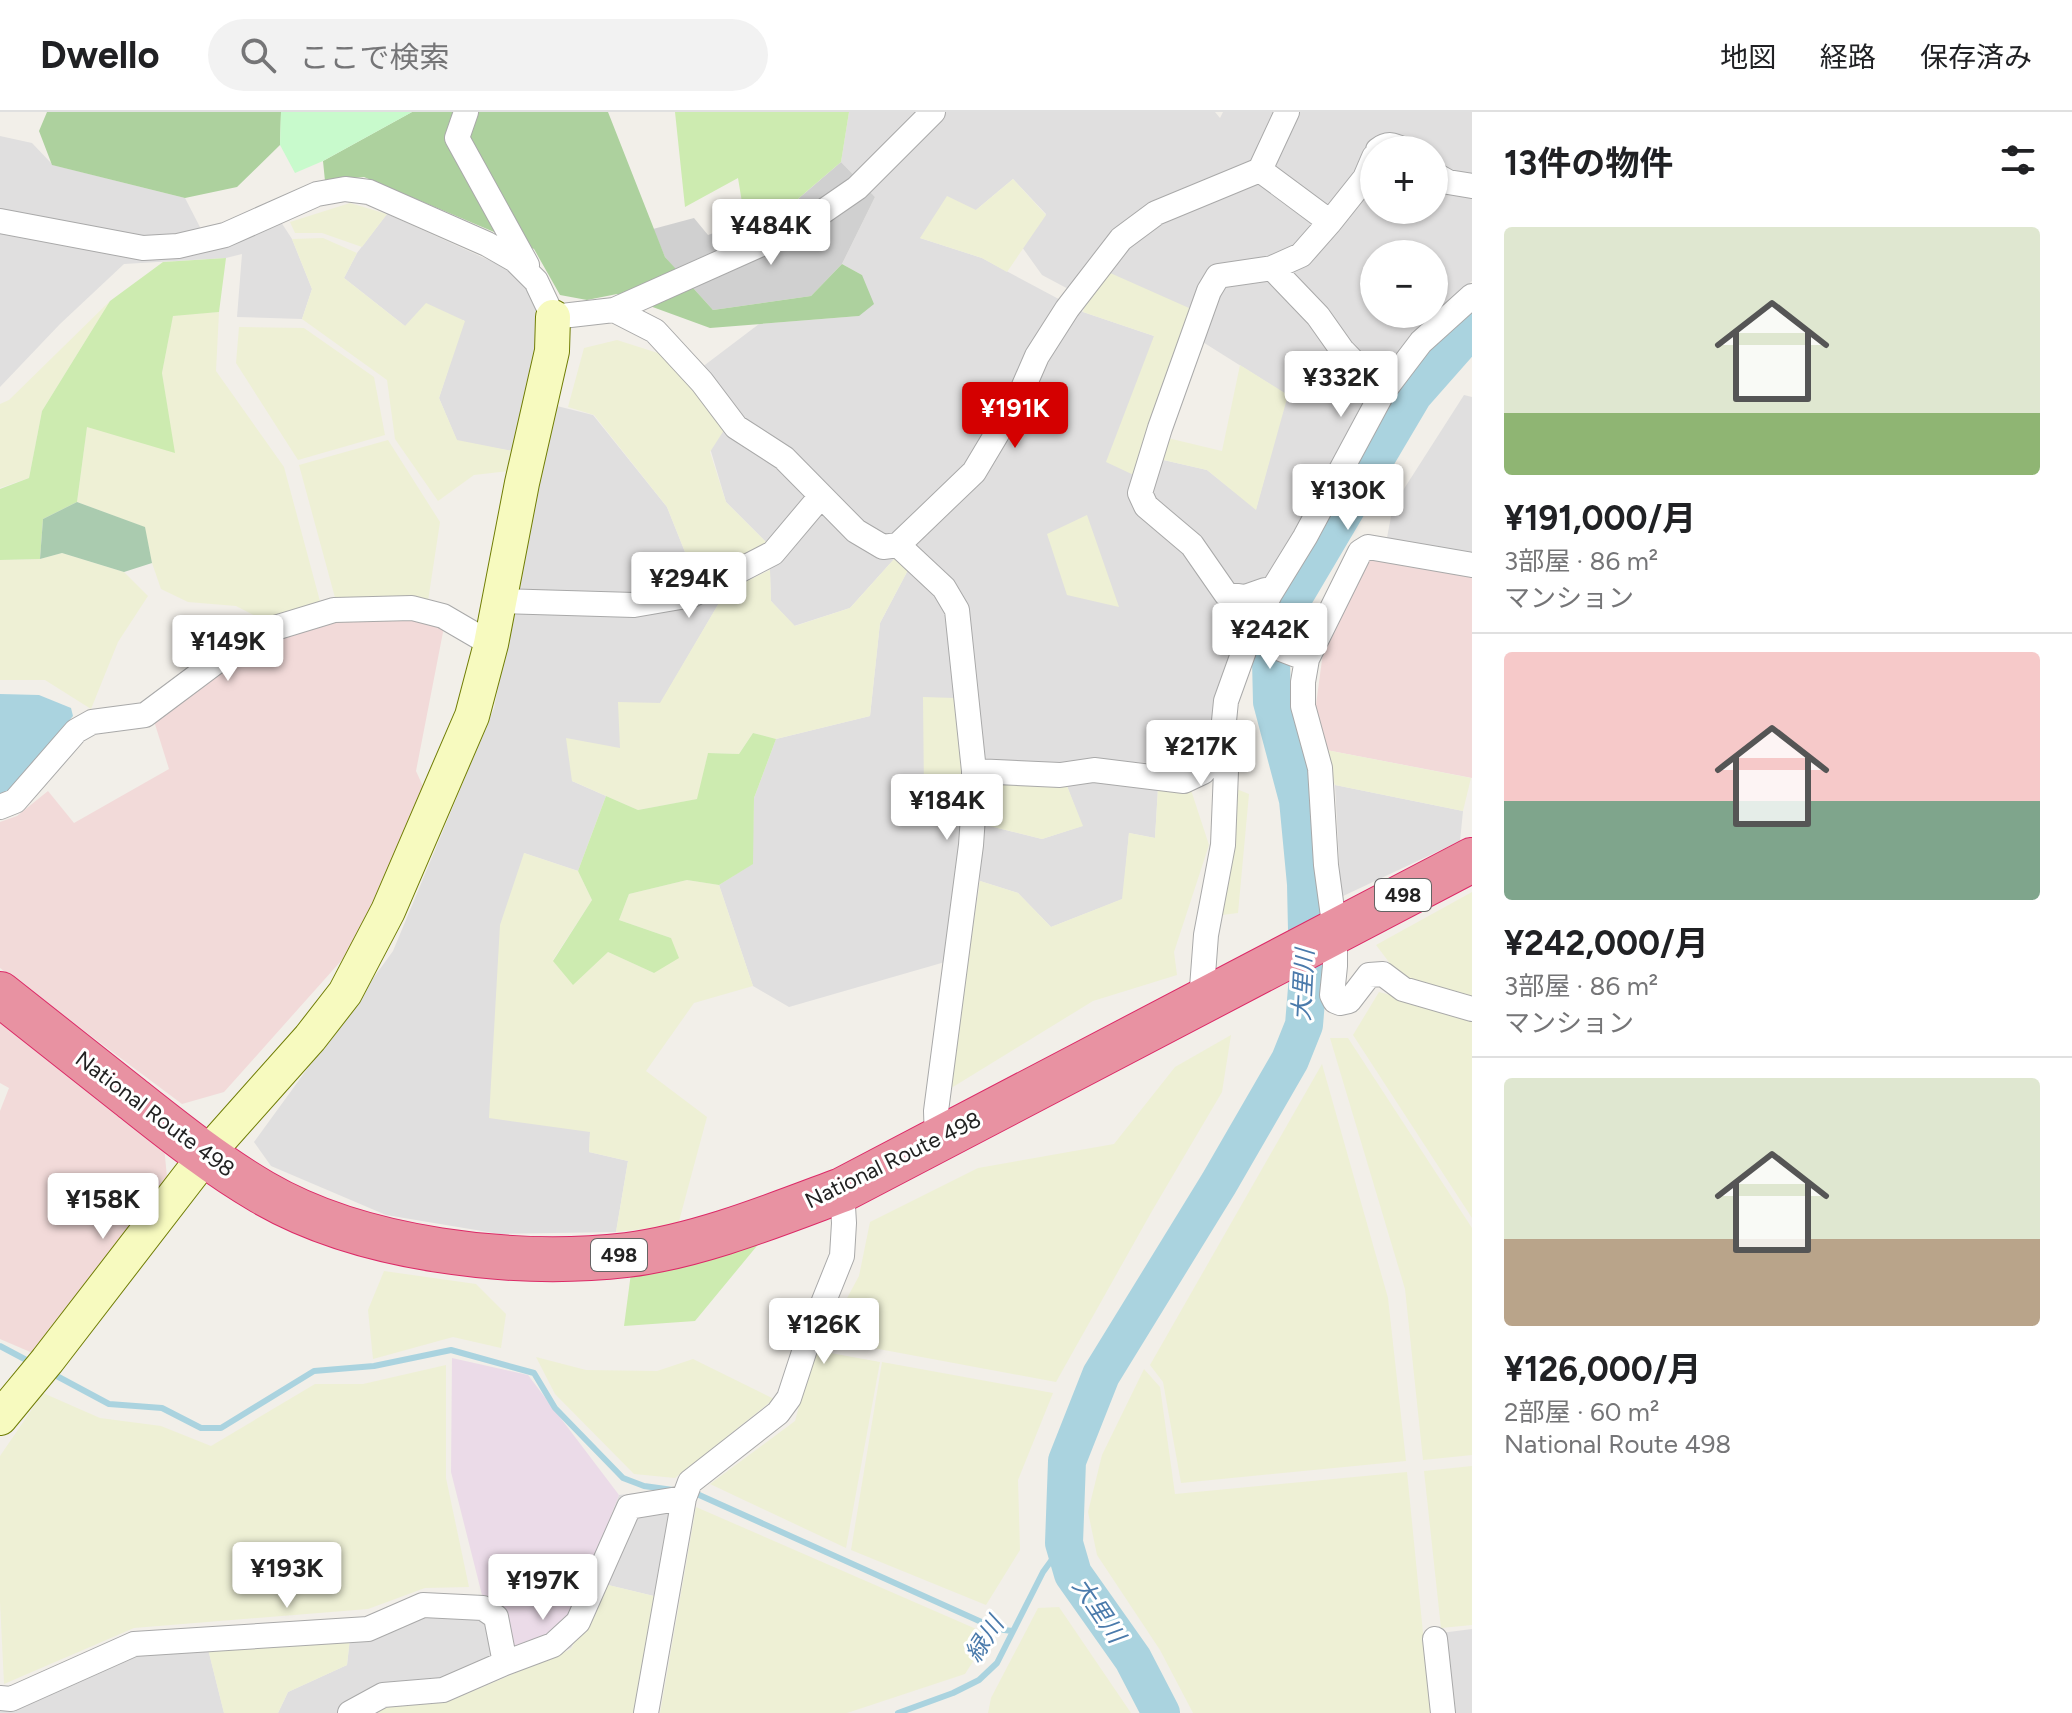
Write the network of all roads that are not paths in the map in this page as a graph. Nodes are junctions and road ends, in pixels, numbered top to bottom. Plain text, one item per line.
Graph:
1 (466, 112) edge
2 (933, 112) edge
3 (1287, 112) edge
4 (1260, 170) junction
5 (1448, 182) edge
6 (1360, 184) edge
7 (1472, 186) edge
8 (0, 221) edge
9 (1330, 222) junction
10 (1272, 268) junction
11 (536, 281) junction
12 (1472, 296) edge
13 (614, 310) junction
14 (553, 317) junction
15 (1383, 392) junction
16 (821, 496) junction
17 (898, 545) junction
18 (1472, 565) edge
19 (1270, 594) junction
20 (500, 601) junction
21 (1249, 637) junction
22 (491, 644) junction
23 (1307, 659) junction
24 (1222, 741) junction
25 (974, 771) junction
26 (0, 807) edge
27 (1472, 860) edge
28 (1335, 931) junction
29 (0, 994) edge
30 (1201, 1001) junction
31 (1472, 1009) edge
32 (937, 1140) junction
33 (205, 1156) junction
34 (842, 1190) junction
35 (0, 1418) edge
36 (687, 1490) junction
37 (1435, 1639) dead end
38 (505, 1663) junction
39 (0, 1698) edge
40 (350, 1713) edge
41 (646, 1713) edge
42 (1443, 1713) edge

1 - 11 street
2 - 13 street
3 - 4 street
4 - 9 street
4 - 17 street
5 - 7 street
6 - 9 street
8 - 11 street
9 - 10 street
10 - 15 street
10 - 19 street
11 - 14 street
12 - 15 street
13 - 14 street
13 - 16 street
14 - 20 street
15 - 19 street
16 - 17 street
16 - 20 street
17 - 25 street
18 - 23 street
19 - 21 street
20 - 22 street
21 - 23 street
21 - 24 street
22 - 26 street
22 - 33 street
23 - 28 street
24 - 25 street
24 - 30 street
25 - 32 street
27 - 28 highway, National Route 498 / 498
28 - 30 highway, National Route 498 / 498
28 - 31 street
29 - 33 highway, National Route 498 / 498
30 - 32 highway, National Route 498 / 498
32 - 34 highway, National Route 498 / 498
33 - 34 highway, National Route 498 / 498
33 - 35 street
34 - 36 street
36 - 38 street
36 - 41 street
37 - 42 street
38 - 39 street
38 - 40 street

